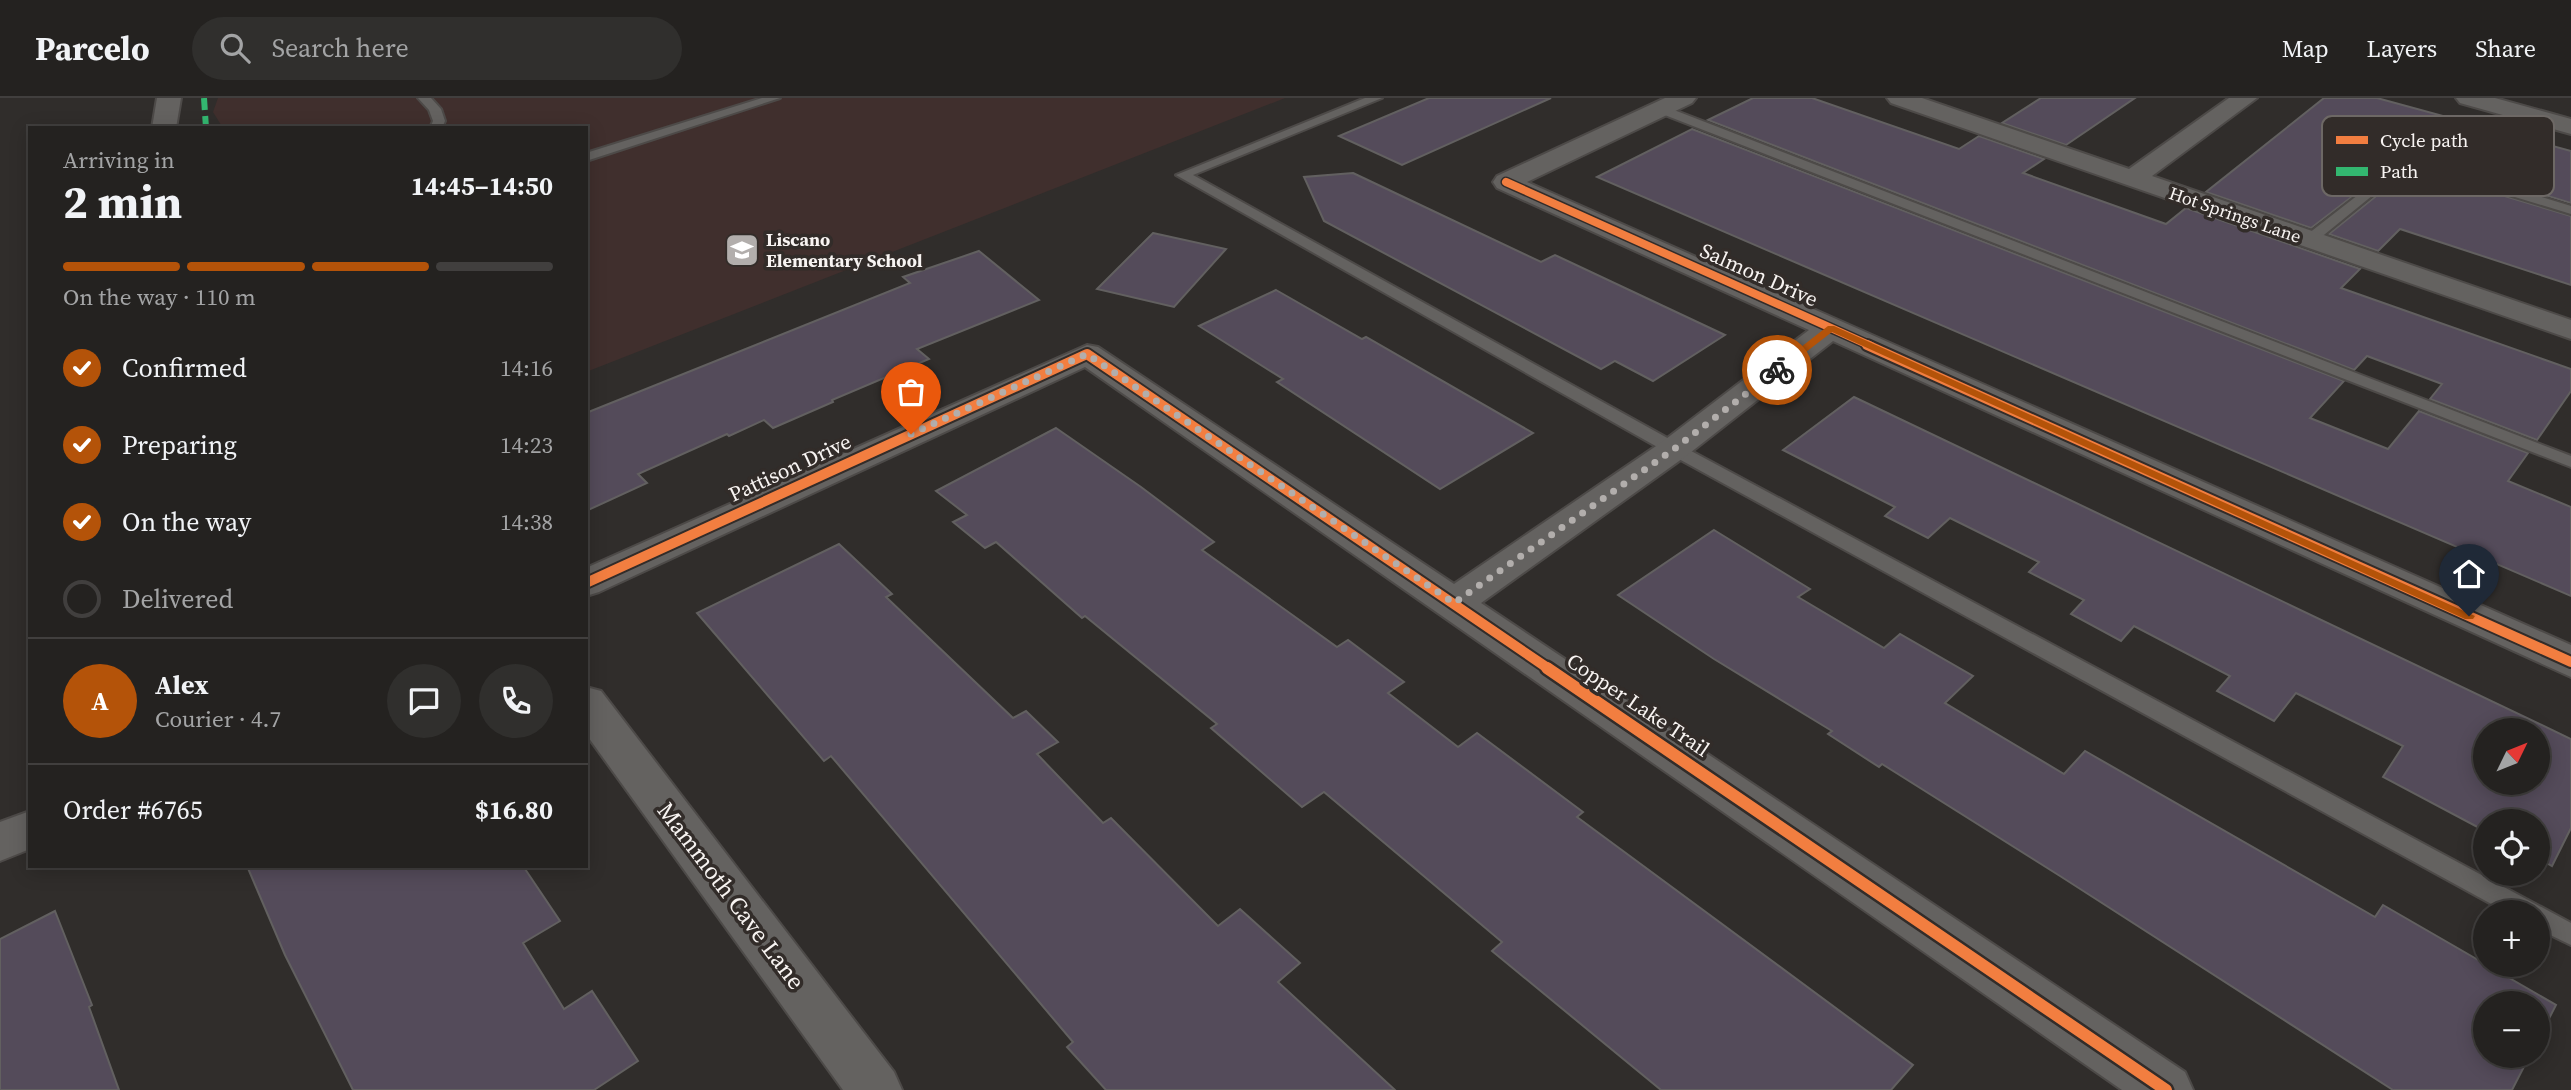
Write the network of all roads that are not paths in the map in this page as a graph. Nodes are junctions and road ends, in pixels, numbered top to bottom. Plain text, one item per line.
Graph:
1 (169, 98) edge
2 (424, 98) edge
3 (774, 98) edge
4 (1376, 98) edge
5 (1684, 98) edge
6 (1899, 98) edge
7 (2242, 98) edge
8 (2468, 98) edge
9 (1661, 109) junction
10 (2532, 116) edge
11 (2554, 122) edge
12 (164, 126) edge
13 (437, 126) edge
14 (2571, 127) edge
15 (588, 156) edge
16 (2131, 179) junction
17 (2363, 196) edge
18 (2528, 196) edge
19 (2571, 209) edge
20 (2309, 240) junction
21 (1831, 328) junction
22 (2571, 330) edge
23 (1087, 354) joint
24 (1674, 449) junction
25 (2571, 462) edge
26 (588, 582) edge
27 (1454, 603) junction
28 (2571, 662) edge
29 (588, 705) edge
30 (28, 830) edge
31 (0, 842) edge
32 (2506, 900) edge
33 (2550, 924) edge
34 (2571, 935) edge
35 (875, 1090) edge
36 (2166, 1090) edge

1 - 12 street
2 - 13 lane
3 - 15 lane
4 - 24 lane
5 - 9 street
6 - 16 street, Hot Springs Lane
7 - 16 street
8 - 10 street
9 - 21 street, Salmon Drive
9 - 25 lane
11 - 14 street
16 - 20 street, Hot Springs Lane
17 - 20 lane
18 - 19 lane
20 - 22 street, Hot Springs Lane
21 - 24 street
21 - 28 street, Salmon Drive
23 - 26 street, Pattison Drive
23 - 27 street, Copper Lake Trail
24 - 27 street
24 - 32 lane
27 - 36 street, Copper Lake Trail
29 - 35 street, Mammoth Cave Lane
30 - 31 street
33 - 34 lane

